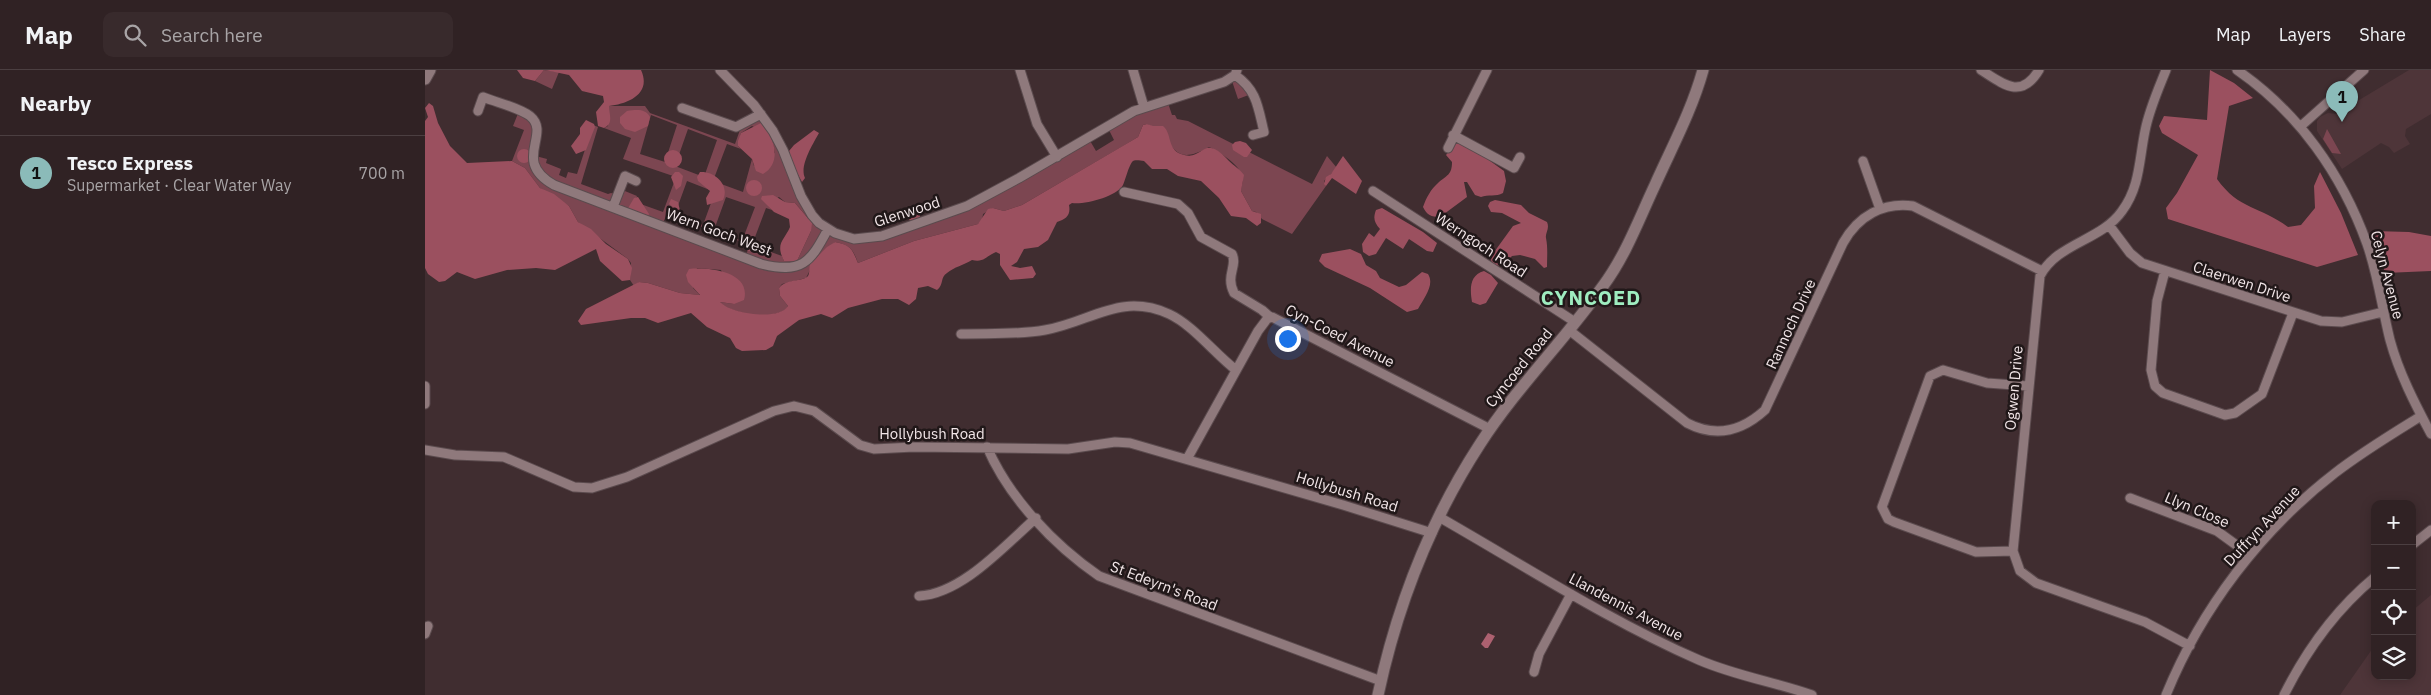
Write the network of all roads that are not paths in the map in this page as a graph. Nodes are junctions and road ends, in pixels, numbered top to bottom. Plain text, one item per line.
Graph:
1 (430, 70) edge
2 (721, 70) edge
3 (1020, 70) edge
4 (1133, 70) edge
5 (1487, 70) edge
6 (1703, 70) edge
7 (1981, 70) edge
8 (2039, 70) edge
9 (2166, 70) edge
10 (2237, 70) edge
11 (2364, 70) edge
12 (1236, 72) edge
13 (425, 79) edge
14 (1144, 107) junction
15 (682, 108) dead end
16 (478, 111) dead end
17 (761, 114) junction
18 (2301, 126) junction
19 (1253, 135) dead end
20 (1453, 135) junction
21 (1448, 148) dead end
22 (1057, 157) junction
23 (1520, 157) dead end
24 (1863, 161) dead end
25 (636, 180) dead end
26 (1373, 191) dead end
27 (1124, 192) dead end
28 (613, 207) junction
29 (1880, 209) junction
30 (2109, 225) junction
31 (828, 229) junction
32 (2042, 271) junction
33 (2165, 271) junction
34 (2383, 312) junction
35 (2293, 313) junction
36 (1270, 318) junction
37 (1572, 326) junction
38 (961, 334) dead end
39 (1236, 370) junction
40 (425, 386) edge
41 (2028, 386) junction
42 (425, 404) edge
43 (2421, 416) junction
44 (1490, 429) junction
45 (2431, 434) edge
46 (987, 447) junction
47 (425, 450) edge
48 (1187, 459) junction
49 (2130, 498) dead end
50 (1439, 517) junction
51 (1036, 518) junction
52 (2431, 530) edge
53 (1432, 533) junction
54 (2416, 542) edge
55 (2013, 551) junction
56 (2250, 555) junction
57 (2371, 580) edge
58 (1571, 594) junction
59 (919, 596) dead end
60 (2189, 646) junction
61 (1534, 672) dead end
62 (1381, 682) junction
63 (1378, 695) edge
64 (1812, 695) edge
65 (2166, 695) edge
66 (2284, 695) edge

1 - 13 street
2 - 17 street, Glenwood
3 - 22 street
4 - 14 street
5 - 20 street
6 - 37 street, Cyncoed Road
7 - 8 street
9 - 30 street
10 - 18 street, Celyn Avenue
11 - 18 street
12 - 14 street, Glenwood
12 - 19 street, Glenwood
14 - 22 street, Glenwood
15 - 17 street
16 - 28 street, Wern Goch West
17 - 31 street, Glenwood
18 - 34 street, Celyn Avenue
20 - 21 street
20 - 23 street
22 - 31 street, Glenwood
24 - 29 street
25 - 28 street
26 - 37 street, Werngoch Road
27 - 36 street
28 - 31 street, Wern Goch West
29 - 32 street, Rannoch Drive
29 - 37 street, Rannoch Drive
30 - 32 street
30 - 33 street, Claerwen Drive
32 - 41 street, Ogwen Drive
33 - 35 street, Claerwen Drive
33 - 35 street
34 - 35 street, Claerwen Drive
34 - 43 street, Celyn Avenue
36 - 39 street, Cyn-Coed Avenue
36 - 44 street, Cyn-Coed Avenue
37 - 44 street, Cyncoed Road
38 - 39 street
39 - 48 street, Cyn-Coed Avenue
40 - 42 street
41 - 55 street, Ogwen Drive
41 - 55 street
43 - 45 street, Celyn Avenue
43 - 56 street, Duffryn Avenue
44 - 50 street, Cyncoed Road
46 - 47 street, Hollybush Road
46 - 48 street, Hollybush Road
46 - 51 street, St Edeyrn's Road
48 - 53 street, Hollybush Road
49 - 56 street, Llyn Close
50 - 53 street, Cyncoed Road
50 - 58 street, Llandennis Avenue
51 - 59 street
51 - 62 street, St Edeyrn's Road
52 - 54 street
53 - 62 street, Cyncoed Road
55 - 60 street, Ogwen Drive
56 - 60 street, Duffryn Avenue
57 - 66 street
58 - 61 street
58 - 64 street, Llandennis Avenue
60 - 65 street, Duffryn Avenue
62 - 63 street, Cyncoed Road

